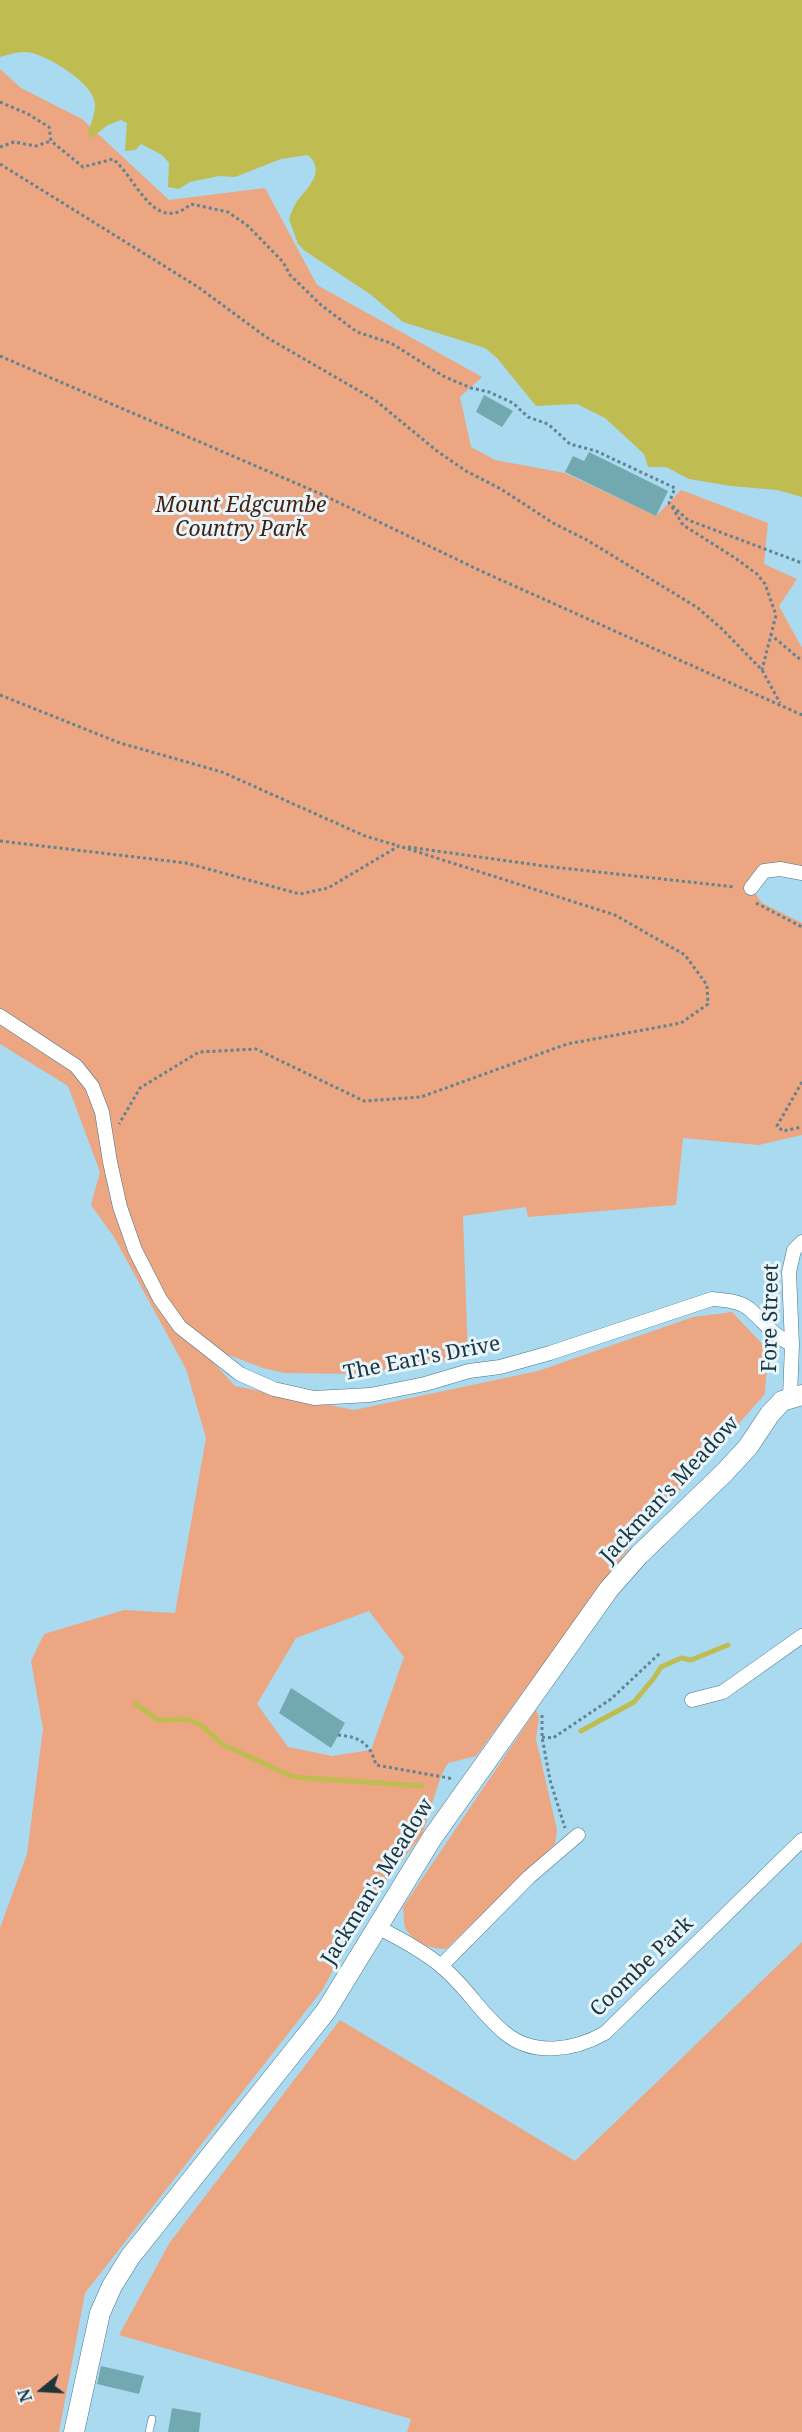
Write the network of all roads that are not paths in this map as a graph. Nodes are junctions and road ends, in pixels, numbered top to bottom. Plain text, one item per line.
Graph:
1 (802, 873) edge
2 (749, 888) road end
3 (0, 1016) edge
4 (802, 1242) edge
5 (792, 1345) junction
6 (796, 1396) edge
7 (802, 1636) edge
8 (692, 1700) dead end
9 (575, 1838) road end
10 (802, 1840) edge
11 (377, 1927) junction
12 (441, 1966) junction
13 (152, 2419) dead end
14 (74, 2432) edge
15 (149, 2432) edge

1 - 2 street
3 - 5 street, The Earl's Drive
4 - 5 street, Fore Street
5 - 6 street, Fore Street
6 - 11 street, Jackman's Meadow
7 - 8 street
9 - 12 street
10 - 12 street, Coombe Park
11 - 12 street, Coombe Park
11 - 14 street, Jackman's Meadow
13 - 15 lane

